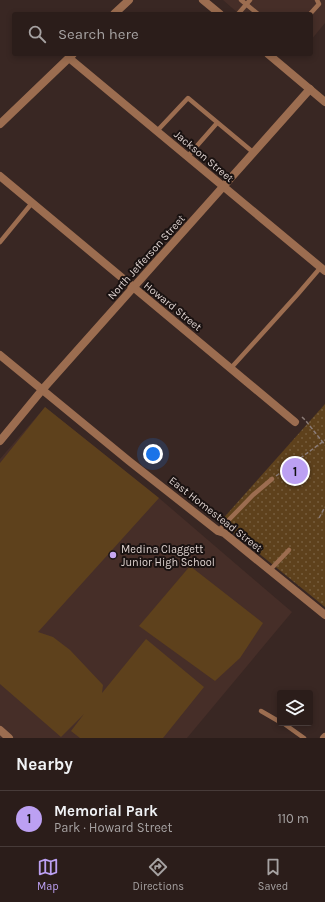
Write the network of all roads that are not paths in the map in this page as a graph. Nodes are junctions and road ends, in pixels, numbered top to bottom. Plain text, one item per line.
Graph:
1 (129, 0) edge
2 (203, 0) edge
3 (241, 0) edge
4 (250, 0) edge
5 (320, 1) edge
6 (246, 4) junction
7 (116, 12) edge
8 (218, 12) edge
9 (240, 12) edge
10 (256, 12) edge
11 (312, 12) edge
12 (71, 56) edge
13 (274, 56) edge
14 (310, 89) junction
15 (325, 102) edge
16 (217, 123) junction
17 (0, 124) edge
18 (157, 131) junction
19 (254, 153) junction
20 (188, 156) junction
21 (0, 176) edge
22 (224, 187) junction
23 (32, 203) junction
24 (0, 242) edge
25 (323, 269) edge
26 (132, 288) junction
27 (0, 355) edge
28 (231, 368) junction
29 (42, 390) junction
30 (295, 422) dead end
31 (0, 441) edge
32 (272, 479) road end
33 (218, 531) junction
34 (289, 550) dead end
35 (270, 570) junction
36 (325, 615) edge
37 (261, 711) dead end
38 (277, 720) edge
39 (287, 726) edge
40 (0, 730) edge
41 (9, 738) edge
42 (304, 738) edge

1 - 7 street
2 - 8 street
3 - 6 lane
4 - 6 lane
5 - 11 lane
6 - 9 lane
6 - 10 lane
12 - 17 street
12 - 18 street, Jackson Street
13 - 14 street
14 - 15 street
14 - 19 street, North Jefferson Street
16 - 18 lane
16 - 19 lane
16 - 20 lane
18 - 20 street, Jackson Street
19 - 22 street, North Jefferson Street
20 - 22 street, Jackson Street
21 - 23 street, Howard Street
22 - 25 street, Jackson Street
22 - 26 street, North Jefferson Street
23 - 24 lane
23 - 26 street, Howard Street
25 - 28 lane
26 - 28 street, Howard Street
26 - 29 street, North Jefferson Street
27 - 29 street, East Homestead Street
28 - 30 street, Howard Street
29 - 31 street, North Jefferson Street
29 - 33 street, East Homestead Street
32 - 33 lane
33 - 35 street, East Homestead Street
34 - 35 lane
35 - 36 street, East Homestead Street
37 - 38 lane
39 - 42 lane
40 - 41 street

